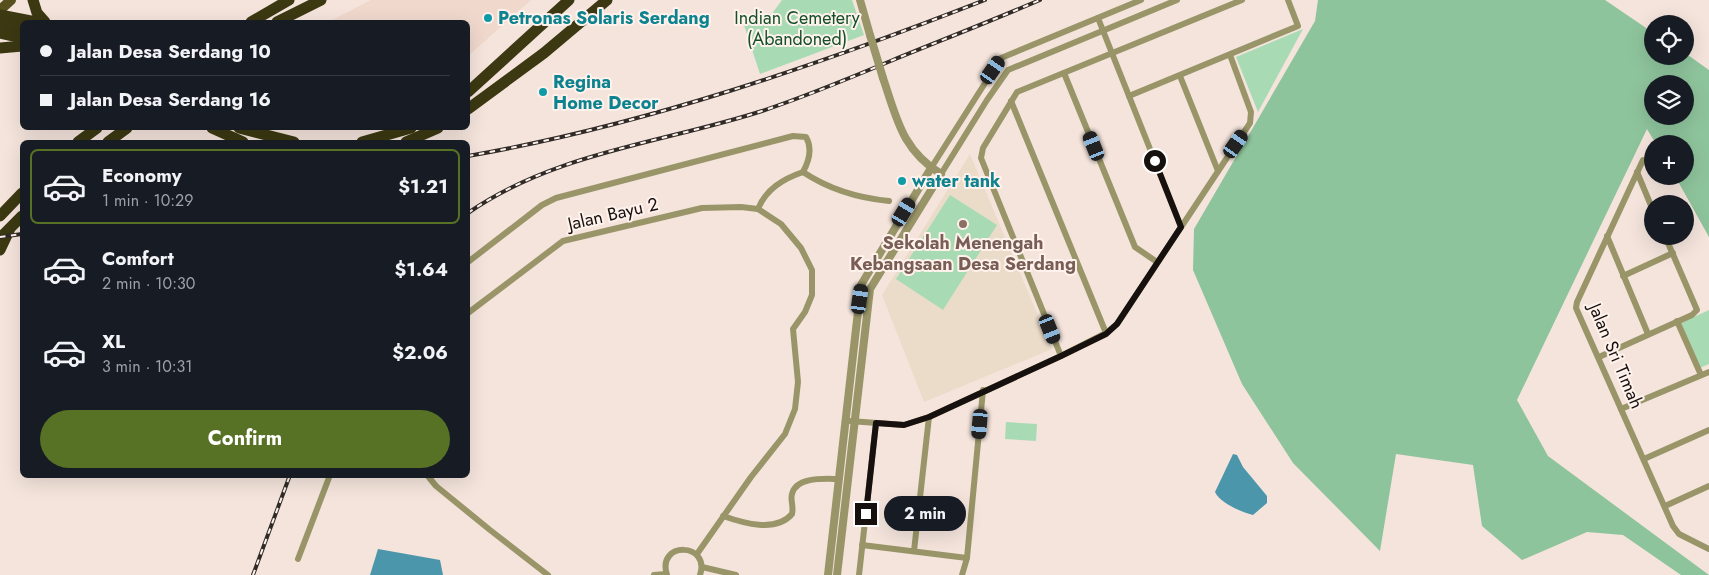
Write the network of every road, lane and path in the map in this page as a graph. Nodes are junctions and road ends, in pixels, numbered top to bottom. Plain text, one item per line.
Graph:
1 (10, 0) edge
2 (33, 0) edge
3 (289, 0) edge
4 (321, 0) edge
5 (568, 0) edge
6 (607, 0) edge
7 (860, 0) edge
8 (1141, 0) edge
9 (1177, 0) edge
10 (1242, 0) edge
11 (1288, 0) edge
12 (0, 10) edge
13 (0, 16) edge
14 (1098, 18) junction
15 (24, 20) edge
16 (43, 20) edge
17 (254, 20) edge
18 (280, 20) edge
19 (0, 24) edge
20 (20, 28) edge
21 (1103, 31) junction
22 (0, 33) edge
23 (20, 38) edge
24 (0, 41) edge
25 (20, 46) edge
26 (20, 46) edge
27 (0, 48) edge
28 (1113, 55) junction
29 (1230, 55) junction
30 (1064, 73) junction
31 (1180, 76) junction
32 (470, 90) edge
33 (1129, 96) junction
34 (1010, 101) junction
35 (470, 108) edge
36 (94, 130) edge
37 (124, 130) edge
38 (216, 130) edge
39 (247, 130) edge
40 (404, 130) edge
41 (433, 130) edge
42 (81, 140) edge
43 (111, 140) edge
44 (239, 140) edge
45 (286, 140) edge
46 (369, 140) edge
47 (411, 140) edge
48 (1643, 160) dead end
49 (931, 168) junction
50 (1218, 171) junction
51 (803, 172) junction
52 (1638, 172) junction
53 (941, 174) junction
54 (20, 195) edge
55 (1647, 195) edge
56 (890, 201) dead end
57 (758, 209) junction
58 (0, 216) edge
59 (20, 218) edge
60 (11, 227) junction
61 (1181, 227) junction
62 (1606, 236) junction
63 (0, 238) edge
64 (1669, 245) edge
65 (0, 250) edge
66 (1673, 253) junction
67 (470, 260) edge
68 (1157, 262) junction
69 (1624, 276) junction
70 (470, 311) edge
71 (1677, 321) junction
72 (1106, 334) junction
73 (1648, 334) junction
74 (1061, 356) junction
75 (1599, 357) junction
76 (1709, 372) edge
77 (1702, 375) junction
78 (983, 390) junction
79 (1621, 409) junction
80 (929, 417) junction
81 (846, 421) junction
82 (856, 422) junction
83 (876, 423) junction
84 (1709, 430) edge
85 (1644, 459) junction
86 (329, 478) edge
87 (429, 478) edge
88 (840, 479) junction
89 (1709, 486) edge
90 (1665, 506) junction
91 (723, 516) junction
92 (862, 546) junction
93 (1709, 549) edge
94 (914, 552) junction
95 (697, 554) junction
96 (967, 558) junction
97 (298, 559) dead end
98 (702, 567) junction
99 (539, 572) edge
100 (666, 574) edge
101 (548, 575) edge
102 (654, 575) edge
103 (700, 575) edge
104 (736, 575) edge
105 (828, 575) edge
106 (837, 575) edge
107 (859, 575) edge
108 (962, 575) edge

1 - 12 main road
2 - 16 highway
3 - 17 highway
4 - 18 highway
5 - 32 highway
6 - 35 highway
7 - 49 street, bridge
8 - 14 street
9 - 21 street
10 - 28 street
11 - 29 street
13 - 15 highway
14 - 21 street
14 - 49 street
19 - 20 highway
21 - 28 street
21 - 53 street
22 - 23 highway
24 - 25 highway
26 - 27 highway
28 - 30 street
28 - 33 street
29 - 31 street
29 - 50 street
30 - 34 street
30 - 68 street
31 - 33 street
31 - 50 street
33 - 61 street
34 - 72 street
34 - 74 street
36 - 42 highway
37 - 43 highway
38 - 44 highway
39 - 45 highway
40 - 46 highway
41 - 47 highway
48 - 52 street, Jalan Sri Timah
49 - 53 street
49 - 81 street
50 - 61 street
51 - 56 street
51 - 57 street
51 - 67 street
52 - 55 street
52 - 62 street, Jalan Sri Timah
53 - 82 street
54 - 58 highway
57 - 70 street, Jalan Bayu 2
57 - 91 street
59 - 60 highway
60 - 63 highway
60 - 65 highway
61 - 68 street
62 - 69 street
62 - 75 street, Jalan Sri Timah
64 - 66 street
66 - 69 street
66 - 71 street
68 - 72 street
69 - 73 street
71 - 73 street
71 - 77 street
72 - 74 street
73 - 75 street
74 - 78 street
75 - 79 street, Jalan Sri Timah
76 - 77 street
77 - 79 street
78 - 80 street
78 - 96 street
79 - 85 street, Jalan Sri Timah
80 - 83 street
80 - 94 street
81 - 82 street
81 - 88 street
82 - 83 street
82 - 106 street
83 - 92 street
84 - 85 street
85 - 90 street, Jalan Sri Timah
86 - 97 street
87 - 99 street
88 - 91 street
88 - 105 street
89 - 90 street
90 - 93 street, Jalan Sri Timah
91 - 95 street
92 - 94 street
92 - 107 street
94 - 96 street
95 - 98 street
95 - 100 street
96 - 108 street
98 - 103 street
98 - 104 street
99 - 101 street
100 - 102 street

